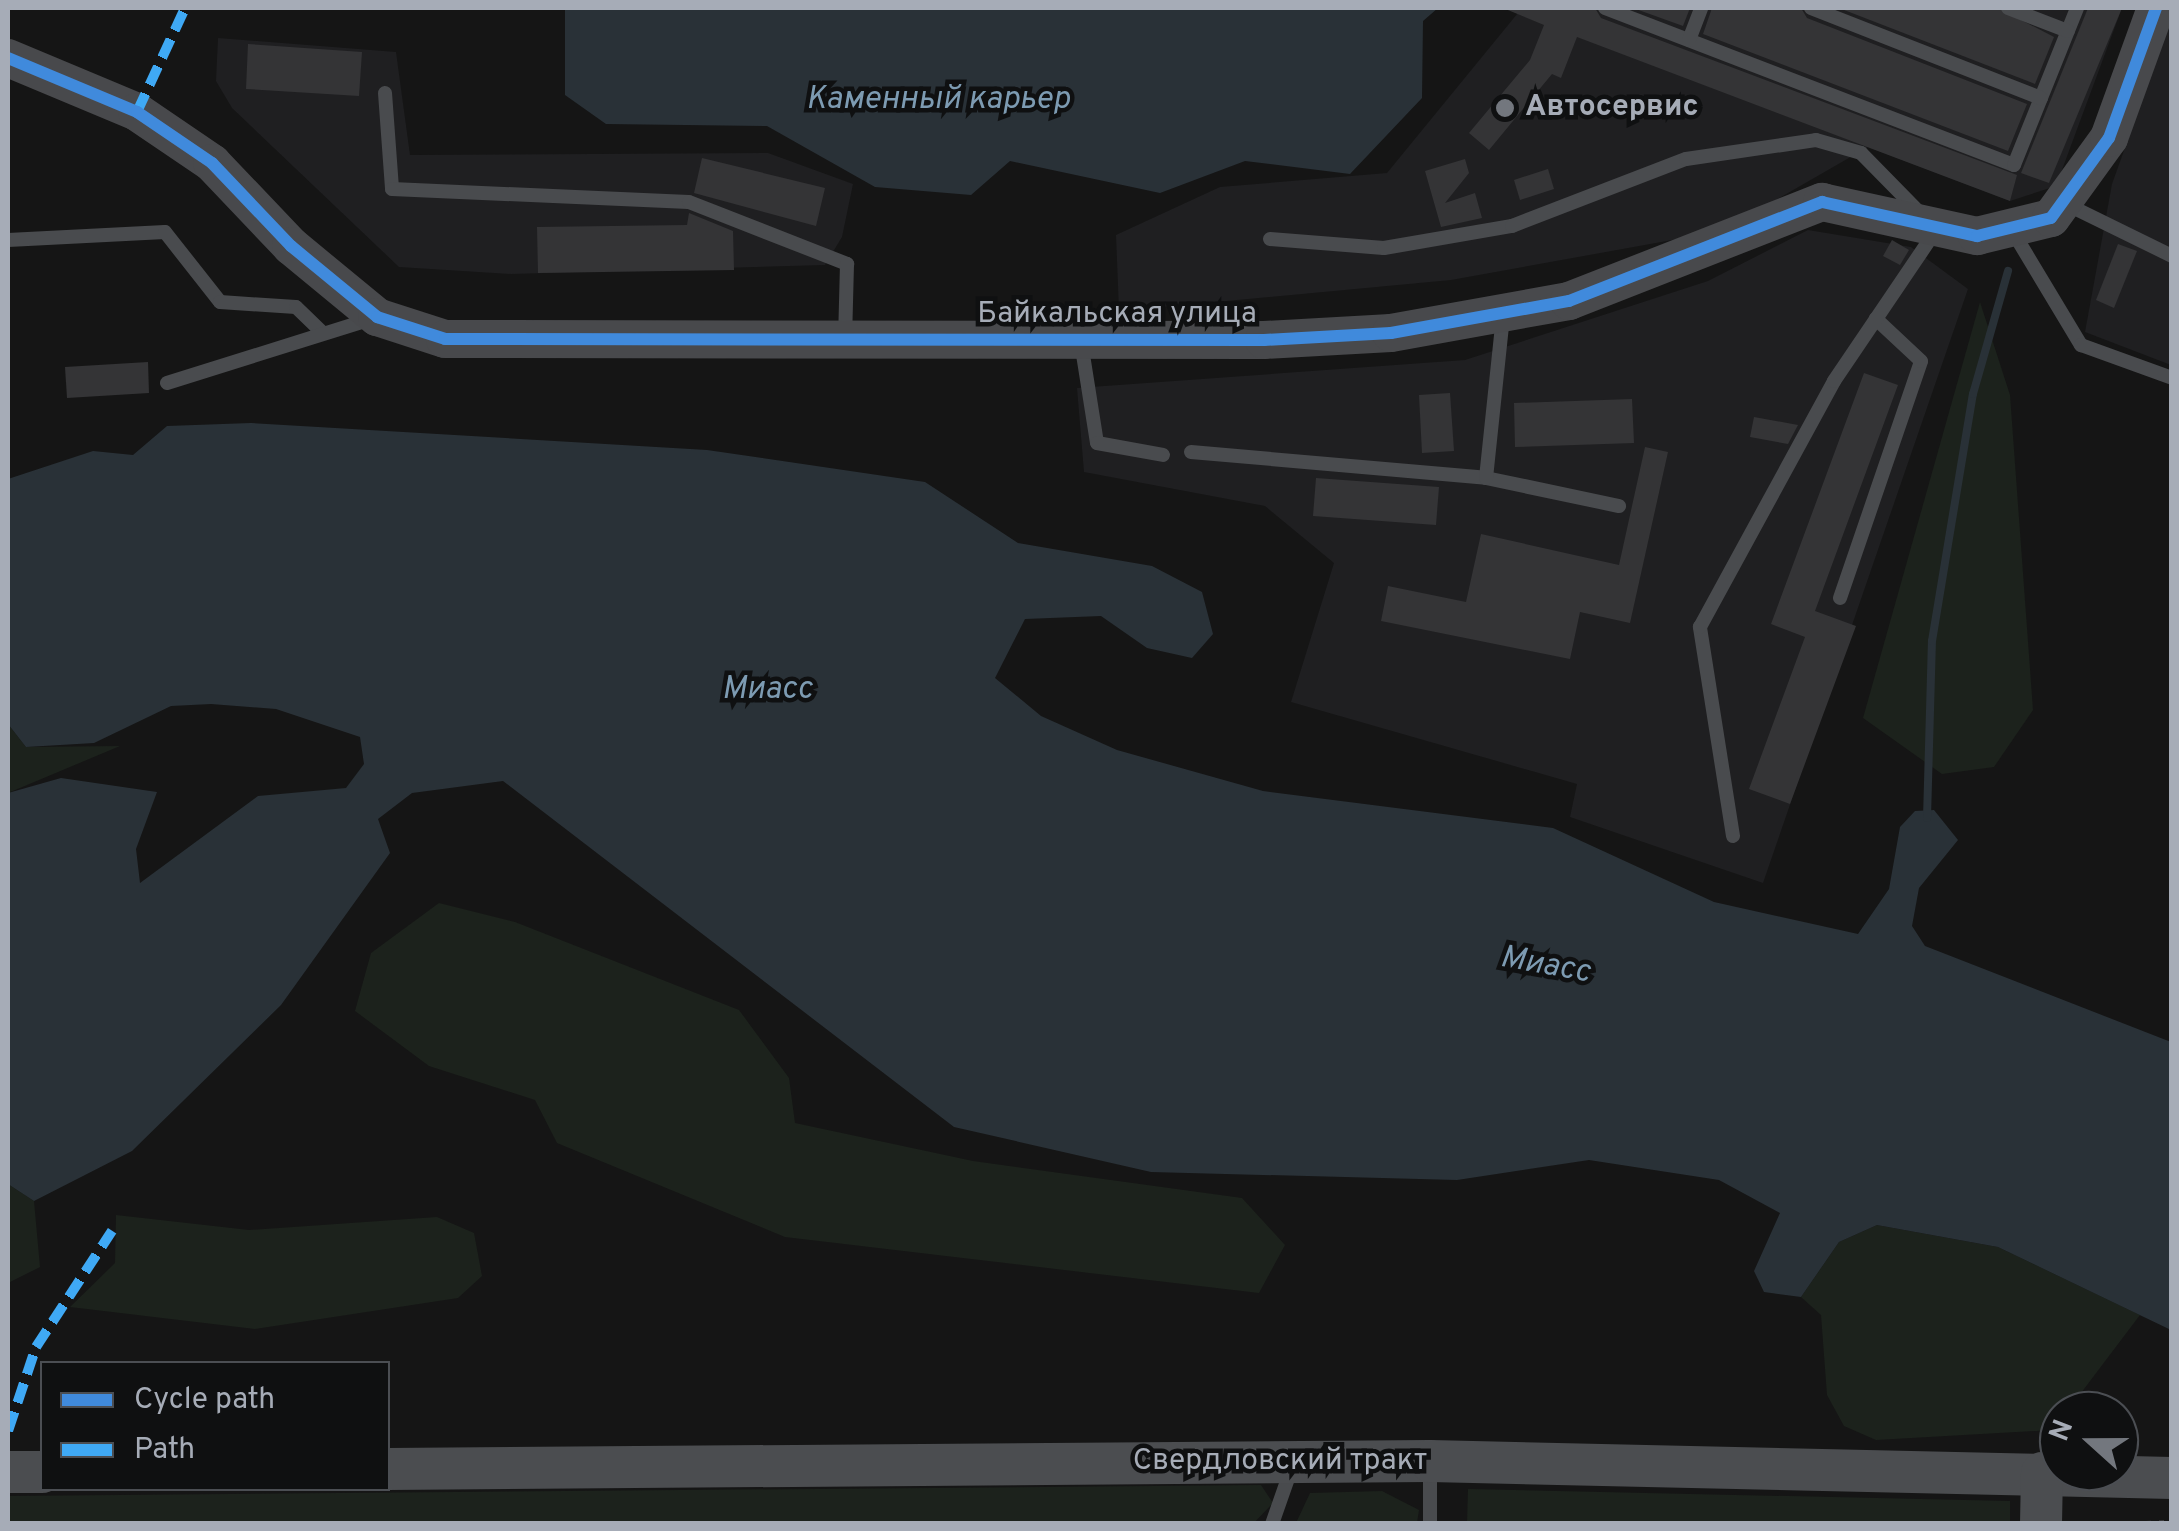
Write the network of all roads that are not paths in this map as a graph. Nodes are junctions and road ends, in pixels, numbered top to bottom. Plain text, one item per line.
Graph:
1 (1605, 8) edge
2 (1701, 8) edge
3 (1811, 8) edge
4 (2008, 8) edge
5 (2078, 8) edge
6 (2156, 8) edge
7 (2068, 31) junction
8 (1689, 40) junction
9 (8, 58) edge
10 (385, 92) dead end
11 (2041, 98) junction
12 (2065, 204) junction
13 (1935, 226) junction
14 (2013, 232) junction
15 (1270, 239) dead end
16 (8, 240) edge
17 (2172, 256) edge
18 (1503, 313) junction
19 (377, 317) junction
20 (1876, 319) junction
21 (323, 333) junction
22 (846, 340) junction
23 (1081, 342) junction
24 (2172, 378) edge
25 (167, 383) dead end
26 (1191, 452) dead end
27 (1163, 456) dead end
28 (1486, 478) junction
29 (1619, 506) dead end
30 (1840, 598) dead end
31 (1733, 836) dead end
32 (1430, 1460) junction
33 (1294, 1462) junction
34 (390, 1469) edge
35 (8, 1472) edge
36 (40, 1472) edge
37 (2039, 1473) edge
38 (2139, 1477) edge
39 (2172, 1478) edge
40 (2042, 1491) edge
41 (1272, 1524) edge
42 (1430, 1524) edge
43 (2041, 1524) edge

1 - 8 lane
2 - 8 lane
3 - 11 lane
4 - 7 lane
5 - 7 lane
6 - 12 street
7 - 11 lane
8 - 11 lane
9 - 19 street, Байкальская улица
10 - 22 lane
12 - 14 street
12 - 17 lane
13 - 14 street, Байкальская улица
13 - 15 lane
13 - 18 street, Байкальская улица
13 - 20 lane
14 - 24 lane
16 - 21 lane
18 - 23 street, Байкальская улица
18 - 28 lane
19 - 21 lane
19 - 22 street, Байкальская улица
20 - 30 lane
20 - 31 lane
21 - 25 lane
22 - 23 street, Байкальская улица
23 - 27 lane
26 - 28 lane
28 - 29 lane
32 - 33 main road, Свердловский тракт
32 - 37 main road, Свердловский тракт
32 - 42 lane
33 - 34 main road, Свердловский тракт
33 - 41 lane
35 - 36 main road
38 - 39 main road, Свердловский тракт
40 - 43 main road

